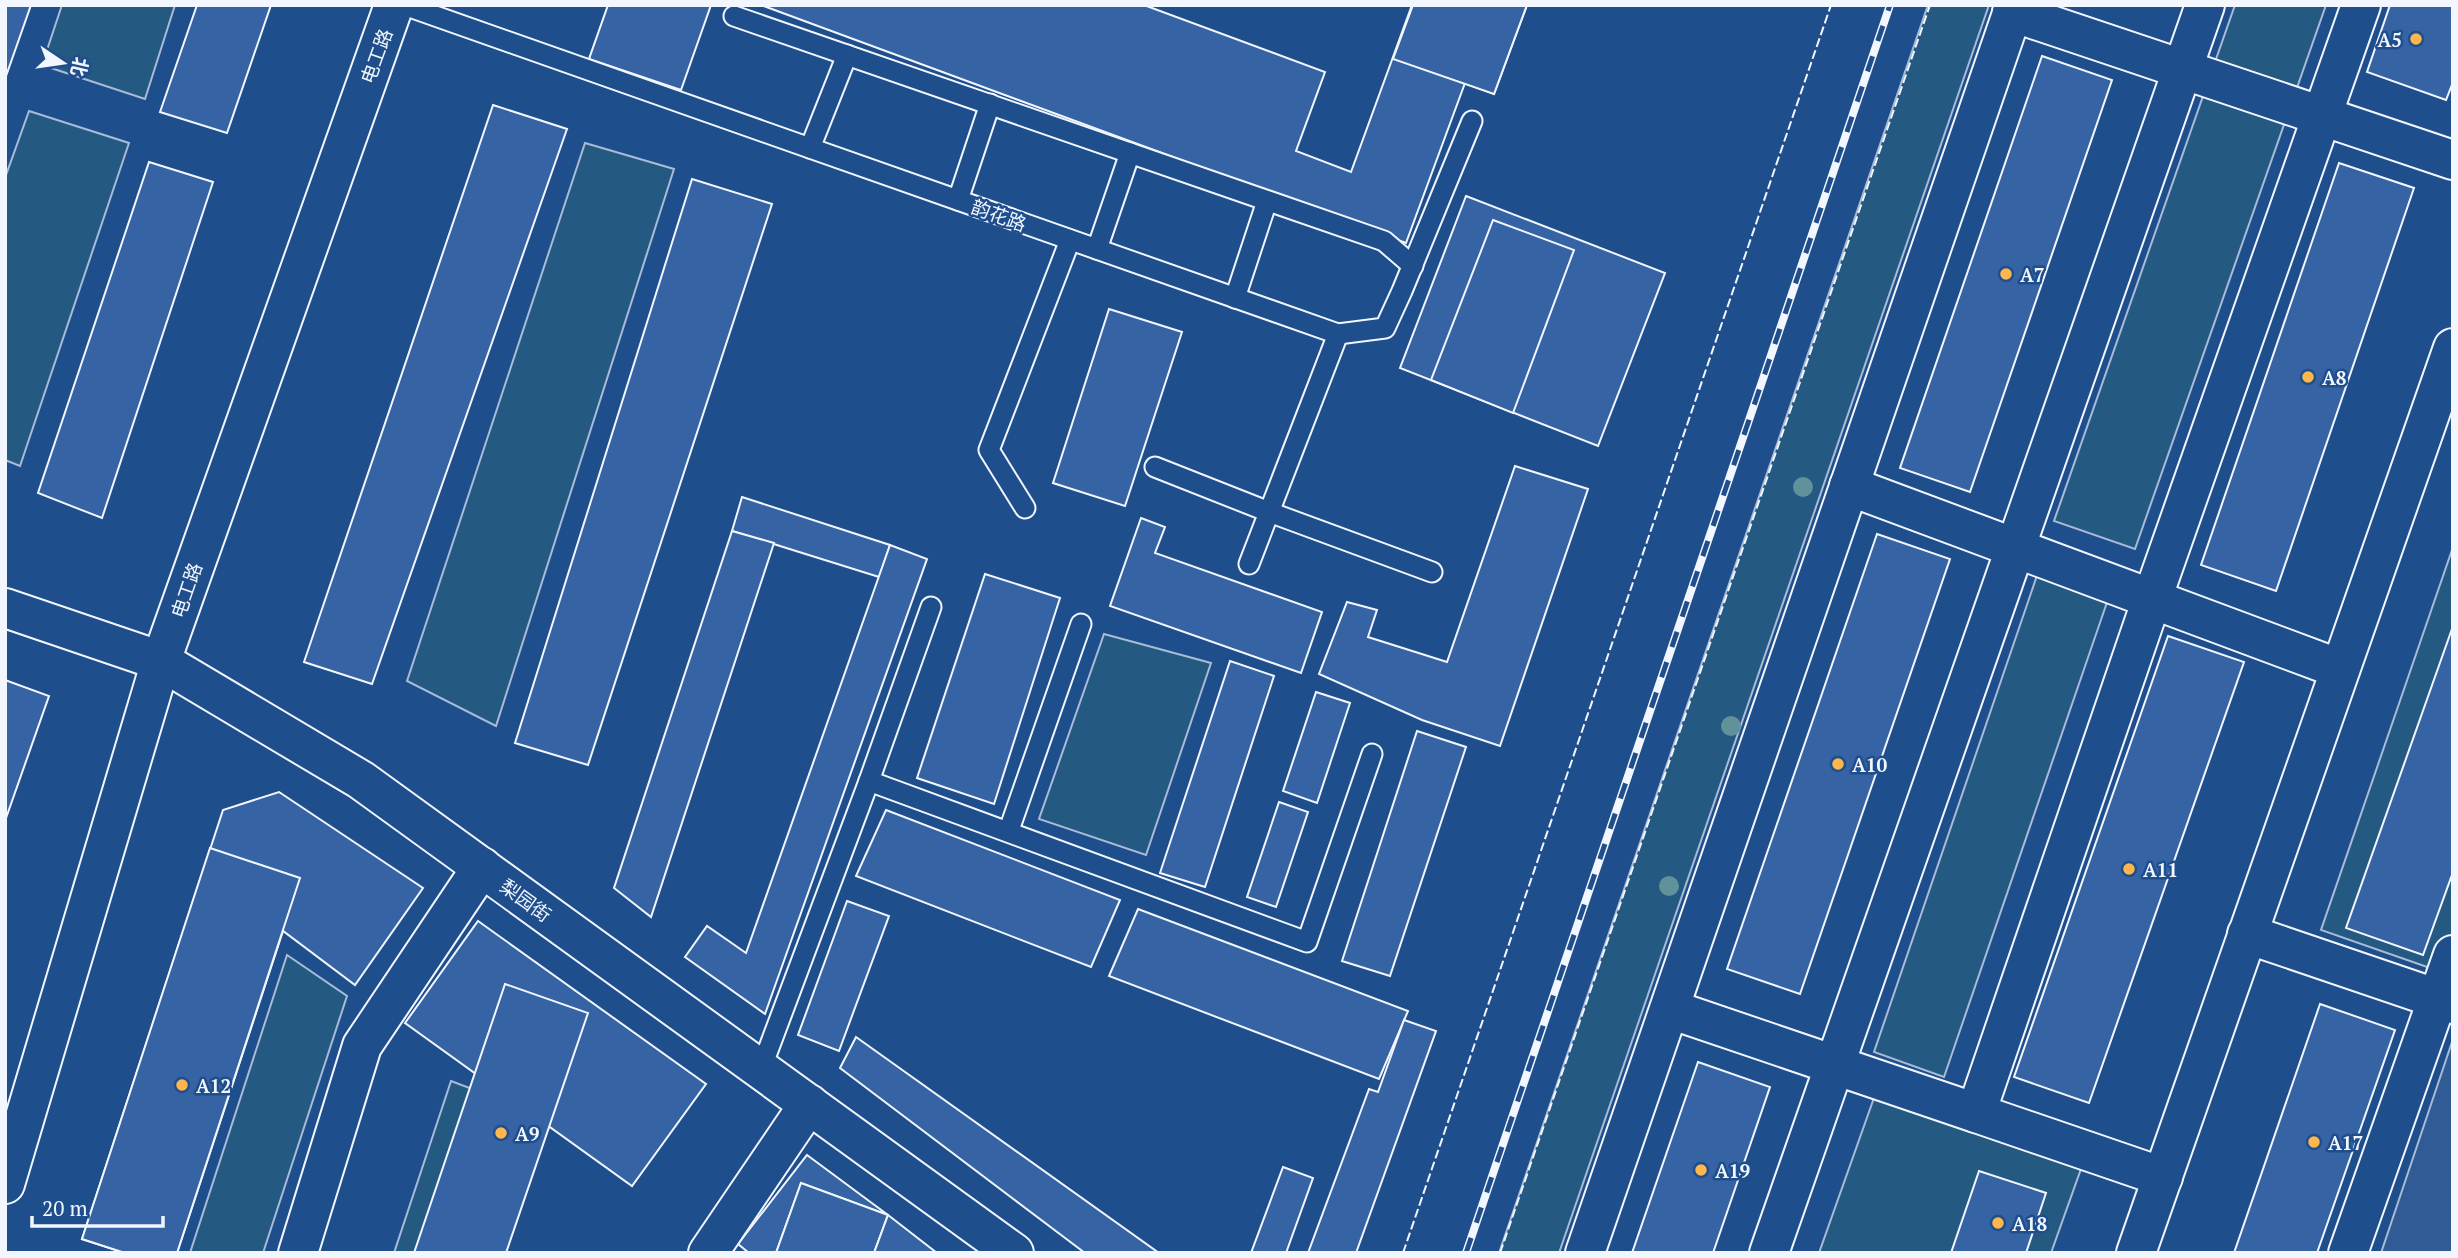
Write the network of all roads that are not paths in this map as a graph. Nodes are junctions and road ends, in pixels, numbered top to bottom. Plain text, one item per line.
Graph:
1 (394, 5) edge
2 (404, 5) edge
3 (2205, 5) edge
4 (2361, 5) edge
5 (2013, 9) edge
6 (734, 16) dead end
7 (847, 55) junction
8 (2182, 69) junction
9 (990, 104) junction
10 (2321, 116) junction
11 (1472, 121) dead end
12 (810, 148) junction
13 (1130, 153) junction
14 (2453, 160) edge
15 (958, 200) junction
16 (1268, 201) junction
17 (1070, 240) junction
18 (1097, 249) junction
19 (1413, 266) junction
20 (1235, 298) junction
21 (1338, 334) junction
22 (2453, 348) edge
23 (2442, 411) edge
24 (1155, 467) dead end
25 (1849, 486) junction
26 (1025, 508) dead end
27 (1269, 512) junction
28 (2014, 548) junction
29 (1249, 564) dead end
30 (1432, 572) dead end
31 (2152, 599) junction
32 (931, 607) dead end
33 (5, 608) edge
34 (1081, 625) dead end
35 (162, 661) junction
36 (2340, 669) junction
37 (1372, 754) dead end
38 (869, 780) junction
39 (1009, 830) junction
40 (482, 867) junction
41 (2247, 934) junction
42 (2453, 955) edge
43 (2445, 1001) edge
44 (1670, 1009) junction
45 (1833, 1064) junction
46 (761, 1069) junction
47 (809, 1104) junction
48 (1976, 1113) junction
49 (2163, 1177) junction
50 (5, 1184) edge
51 (298, 1253) edge
52 (708, 1253) edge
53 (1014, 1253) edge
54 (1585, 1253) edge
55 (1769, 1253) edge
56 (2136, 1253) edge
57 (2348, 1253) edge

1 - 35 street, 电工路
2 - 12 lane, 韵花路
3 - 8 street
4 - 10 street
5 - 8 street
5 - 25 street
6 - 7 lane
7 - 9 lane
7 - 12 lane
8 - 10 street
8 - 28 street
9 - 13 lane
9 - 15 lane
10 - 14 street
10 - 31 street
11 - 19 lane, 韵花路
12 - 15 lane, 韵花路
13 - 16 lane
13 - 18 lane
15 - 17 lane, 韵花路
16 - 19 lane
16 - 20 lane
17 - 18 lane, 韵花路
17 - 26 lane
18 - 20 lane, 韵花路
19 - 21 lane, 韵花路
20 - 21 lane, 韵花路
21 - 27 lane
22 - 23 street
23 - 36 street
24 - 27 lane
25 - 28 street
25 - 44 street
27 - 29 lane
27 - 30 lane
28 - 31 street
28 - 45 street
31 - 36 street
31 - 48 street
32 - 38 lane
33 - 35 street, 梨园街
34 - 39 lane
35 - 40 street, 梨园街
35 - 50 street, 电工路
36 - 41 street
37 - 39 lane
38 - 39 lane
38 - 46 lane
40 - 46 street, 梨园街
40 - 51 street
41 - 43 street
41 - 49 street
42 - 43 street
43 - 57 street
44 - 45 street
44 - 54 street
45 - 48 street
45 - 55 street
46 - 47 street, 梨园街
47 - 52 street
47 - 53 street, 梨园街
48 - 49 street
49 - 56 street

